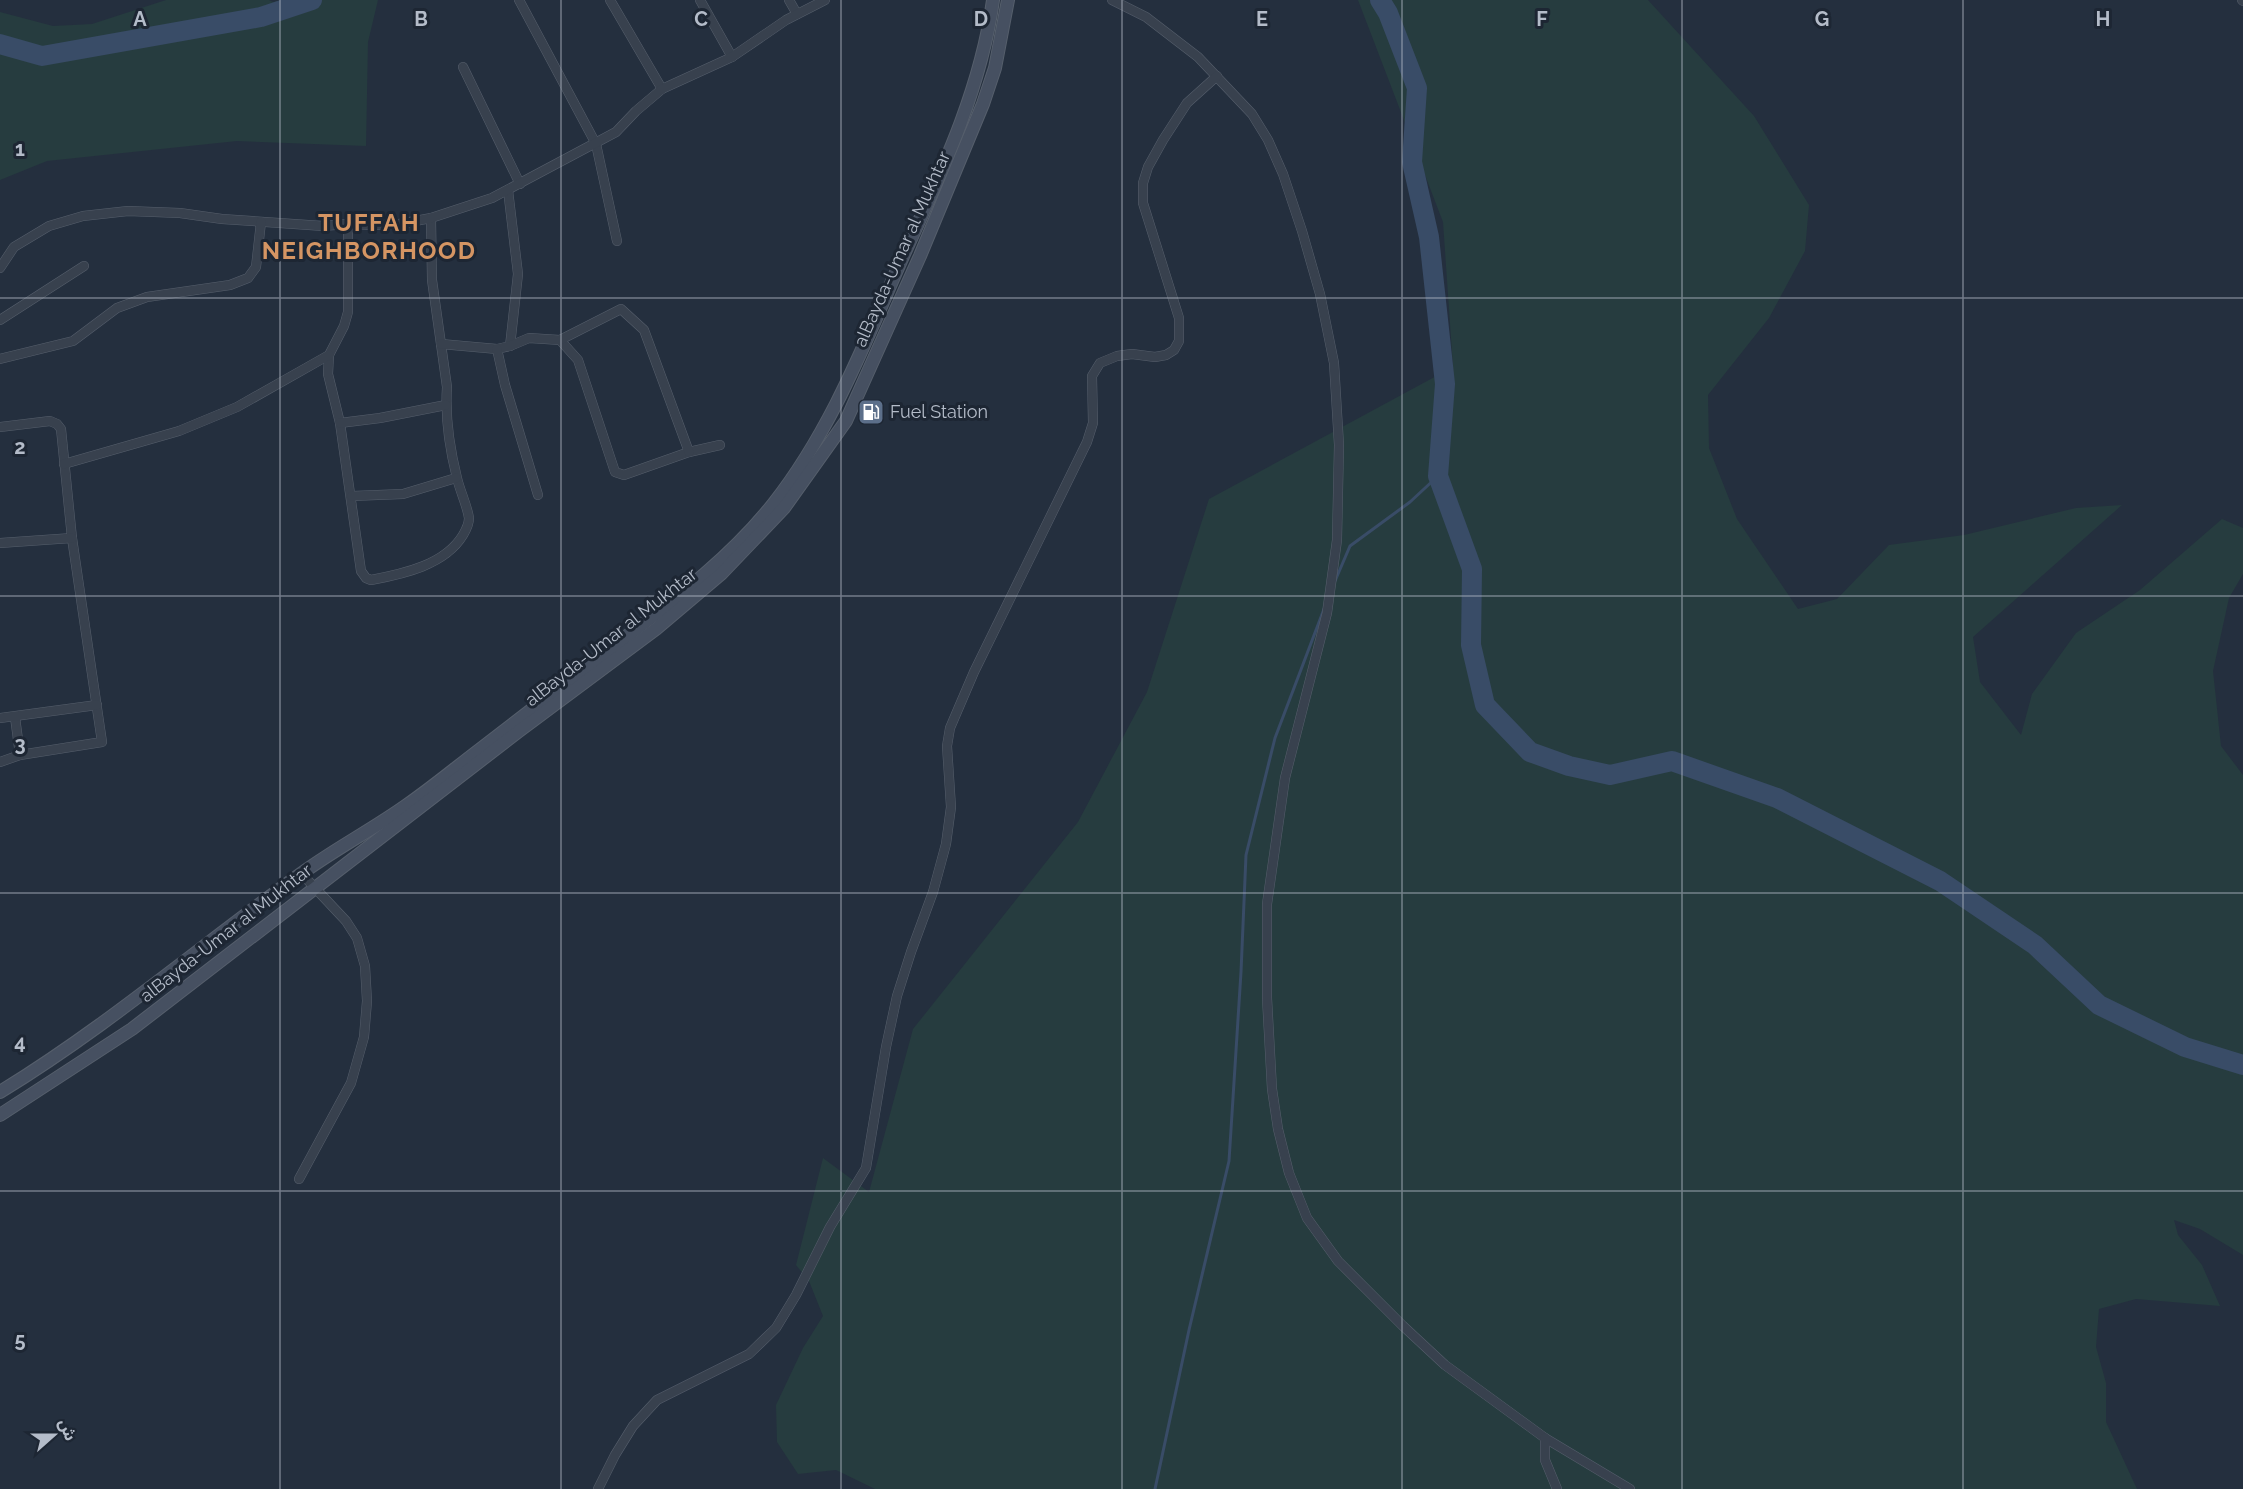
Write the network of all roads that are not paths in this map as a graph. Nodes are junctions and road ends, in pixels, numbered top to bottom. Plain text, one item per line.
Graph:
1 (519, 0) edge
2 (610, 0) edge
3 (700, 0) edge
4 (789, 0) edge
5 (825, 0) edge
6 (993, 0) edge
7 (1008, 0) edge
8 (1112, 0) edge
9 (797, 14) junction
10 (732, 57) junction
11 (463, 67) dead end
12 (1217, 76) junction
13 (662, 89) junction
14 (596, 144) junction
15 (520, 184) junction
16 (508, 190) junction
17 (431, 218) junction
18 (261, 222) junction
19 (348, 224) junction
20 (617, 241) dead end
21 (84, 266) dead end
22 (0, 268) edge
23 (0, 320) edge
24 (560, 340) junction
25 (441, 344) junction
26 (510, 346) junction
27 (497, 349) junction
28 (329, 355) junction
29 (0, 359) edge
30 (446, 405) junction
31 (340, 423) junction
32 (0, 427) edge
33 (720, 445) dead end
34 (688, 452) junction
35 (64, 464) junction
36 (456, 478) junction
37 (538, 495) dead end
38 (352, 496) junction
39 (72, 538) junction
40 (0, 543) edge
41 (98, 705) junction
42 (15, 717) junction
43 (0, 718) edge
44 (20, 755) junction
45 (0, 762) edge
46 (301, 873) junction
47 (314, 888) junction
48 (0, 1092) edge
49 (0, 1115) edge
50 (299, 1179) dead end
51 (1545, 1438) junction
52 (598, 1489) edge
53 (1557, 1489) edge
54 (1630, 1489) edge

1 - 14 street
2 - 13 street
3 - 10 street
4 - 9 street
5 - 9 street
6 - 46 main road, alBayda-Umar al Mukhtar
7 - 47 main road, alBayda-Umar al Mukhtar
8 - 12 street
9 - 10 street
10 - 13 street
11 - 15 street
12 - 51 street
12 - 52 street
13 - 14 street
14 - 15 street
14 - 20 street
15 - 16 street
16 - 17 street
16 - 26 street
17 - 19 street
17 - 25 street
18 - 19 street
18 - 22 street
18 - 29 street
19 - 28 street
21 - 23 street
24 - 26 street
24 - 34 street
24 - 34 street
25 - 27 street
25 - 30 street
26 - 27 street
27 - 37 street
28 - 31 street
28 - 35 street
30 - 31 street
30 - 36 street
31 - 38 street
32 - 35 street
33 - 34 street
35 - 39 street
36 - 38 street
36 - 38 street
39 - 40 street
39 - 41 street
41 - 42 street
41 - 44 street
42 - 43 street
42 - 44 street
44 - 45 street
46 - 47 street
46 - 48 main road, alBayda-Umar al Mukhtar
47 - 49 main road, alBayda-Umar al Mukhtar
47 - 50 street
51 - 53 street
51 - 54 street

